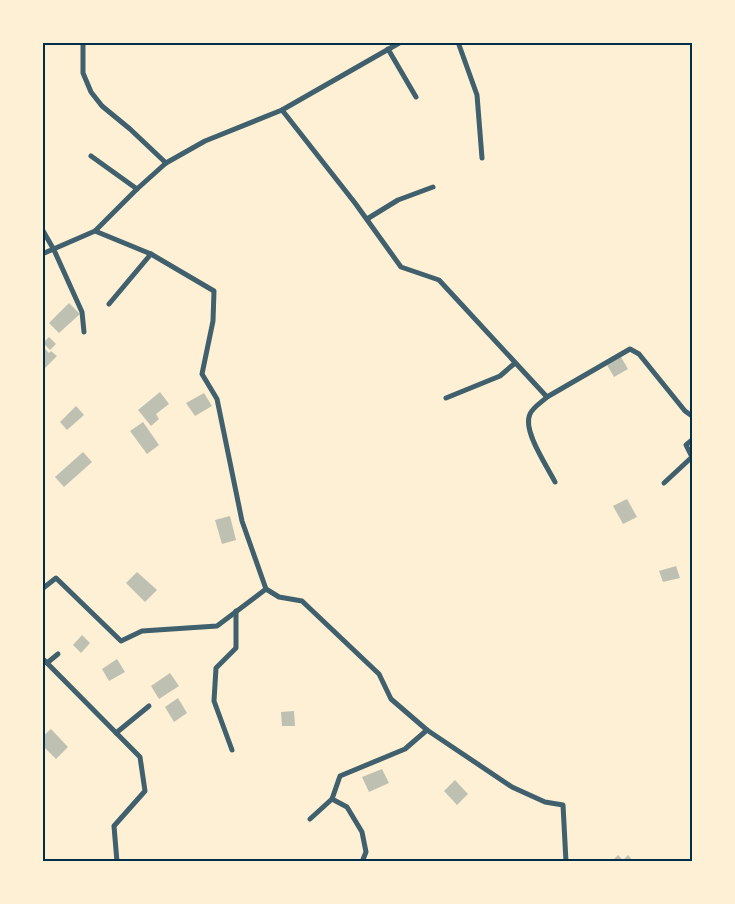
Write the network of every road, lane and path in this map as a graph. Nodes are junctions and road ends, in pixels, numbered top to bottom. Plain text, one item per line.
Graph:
1 (84, 42) edge
2 (401, 42) edge
3 (458, 42) edge
4 (388, 49) junction
5 (416, 97) dead end
6 (282, 110) junction
7 (91, 156) dead end
8 (482, 158) dead end
9 (166, 163) junction
10 (433, 187) dead end
11 (137, 189) junction
12 (367, 219) junction
13 (42, 229) edge
14 (95, 231) junction
15 (54, 250) junction
16 (42, 254) edge
17 (152, 254) junction
18 (109, 304) dead end
19 (84, 332) dead end
20 (515, 363) junction
21 (547, 397) junction
22 (446, 398) dead end
23 (692, 416) edge
24 (692, 440) edge
25 (692, 457) edge
26 (556, 482) dead end
27 (664, 483) dead end
28 (42, 589) edge
29 (266, 589) junction
30 (236, 611) junction
31 (58, 654) dead end
32 (42, 658) edge
33 (47, 663) junction
34 (149, 706) dead end
35 (427, 730) junction
36 (116, 733) junction
37 (232, 750) dead end
38 (332, 799) junction
39 (310, 819) dead end
40 (118, 862) edge
41 (362, 862) edge
42 (566, 862) edge

1 - 9 street
2 - 4 street
3 - 8 street
4 - 5 street
4 - 6 street
6 - 9 street
6 - 12 street
7 - 11 street
9 - 11 street
10 - 12 street
11 - 14 street
12 - 20 street
13 - 15 street
14 - 15 street
14 - 17 street
15 - 16 street
15 - 19 street
17 - 18 street
17 - 29 street
20 - 21 street
20 - 22 street
21 - 23 street
21 - 26 street
24 - 25 street
25 - 27 street
28 - 30 street
29 - 30 street
29 - 35 street
30 - 37 street
31 - 33 street
32 - 33 street
33 - 36 street
34 - 36 street
35 - 38 street
35 - 42 street
36 - 40 street
38 - 39 street
38 - 41 street

